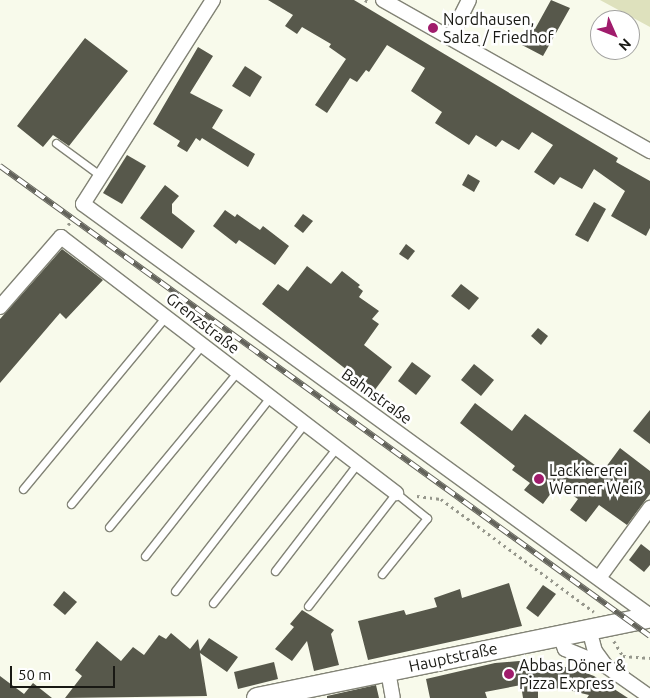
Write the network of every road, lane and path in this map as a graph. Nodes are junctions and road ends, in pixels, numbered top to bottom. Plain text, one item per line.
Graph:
1 (213, 0) edge
2 (383, 0) edge
3 (469, 0) edge
4 (450, 38) junction
5 (56, 143) dead end
6 (650, 151) edge
7 (101, 176) junction
8 (83, 204) junction
9 (60, 237) junction
10 (0, 307) edge
11 (166, 316) junction
12 (202, 345) junction
13 (237, 372) junction
14 (270, 397) junction
15 (305, 423) junction
16 (337, 447) junction
17 (357, 464) junction
18 (23, 489) dead end
19 (396, 493) junction
20 (71, 504) dead end
21 (650, 508) edge
22 (109, 527) dead end
23 (145, 556) dead end
24 (275, 571) dead end
25 (382, 574) dead end
26 (599, 578) junction
27 (175, 590) dead end
28 (213, 604) dead end
29 (308, 606) dead end
30 (650, 616) edge
31 (612, 625) junction
32 (589, 629) junction
33 (559, 634) junction
34 (650, 658) edge
35 (606, 666) junction
36 (388, 671) junction
37 (650, 697) edge
38 (257, 698) edge
39 (393, 698) edge

1 - 7 street
2 - 4 street
3 - 4 street
4 - 6 street
5 - 7 lane
7 - 8 street
8 - 9 path
8 - 26 street, Bahnstraße
9 - 10 street
9 - 11 street, Grenzstraße
11 - 12 street, Grenzstraße
11 - 18 lane
12 - 13 street, Grenzstraße
12 - 20 lane
13 - 14 street, Grenzstraße
13 - 22 lane
14 - 15 street, Grenzstraße
14 - 23 lane
15 - 16 street, Grenzstraße
15 - 27 lane
16 - 17 street, Grenzstraße
16 - 28 lane
17 - 19 street, Grenzstraße
17 - 24 lane
19 - 25 lane
19 - 29 lane
19 - 31 path
21 - 26 street
26 - 30 street, Bahnstraße
30 - 31 street, Hauptstraße
31 - 32 street, Hauptstraße
31 - 34 path
32 - 33 street, Hauptstraße
32 - 35 street
33 - 35 street
33 - 36 street, Hauptstraße
35 - 37 street
36 - 38 street, Hauptstraße
36 - 39 street

